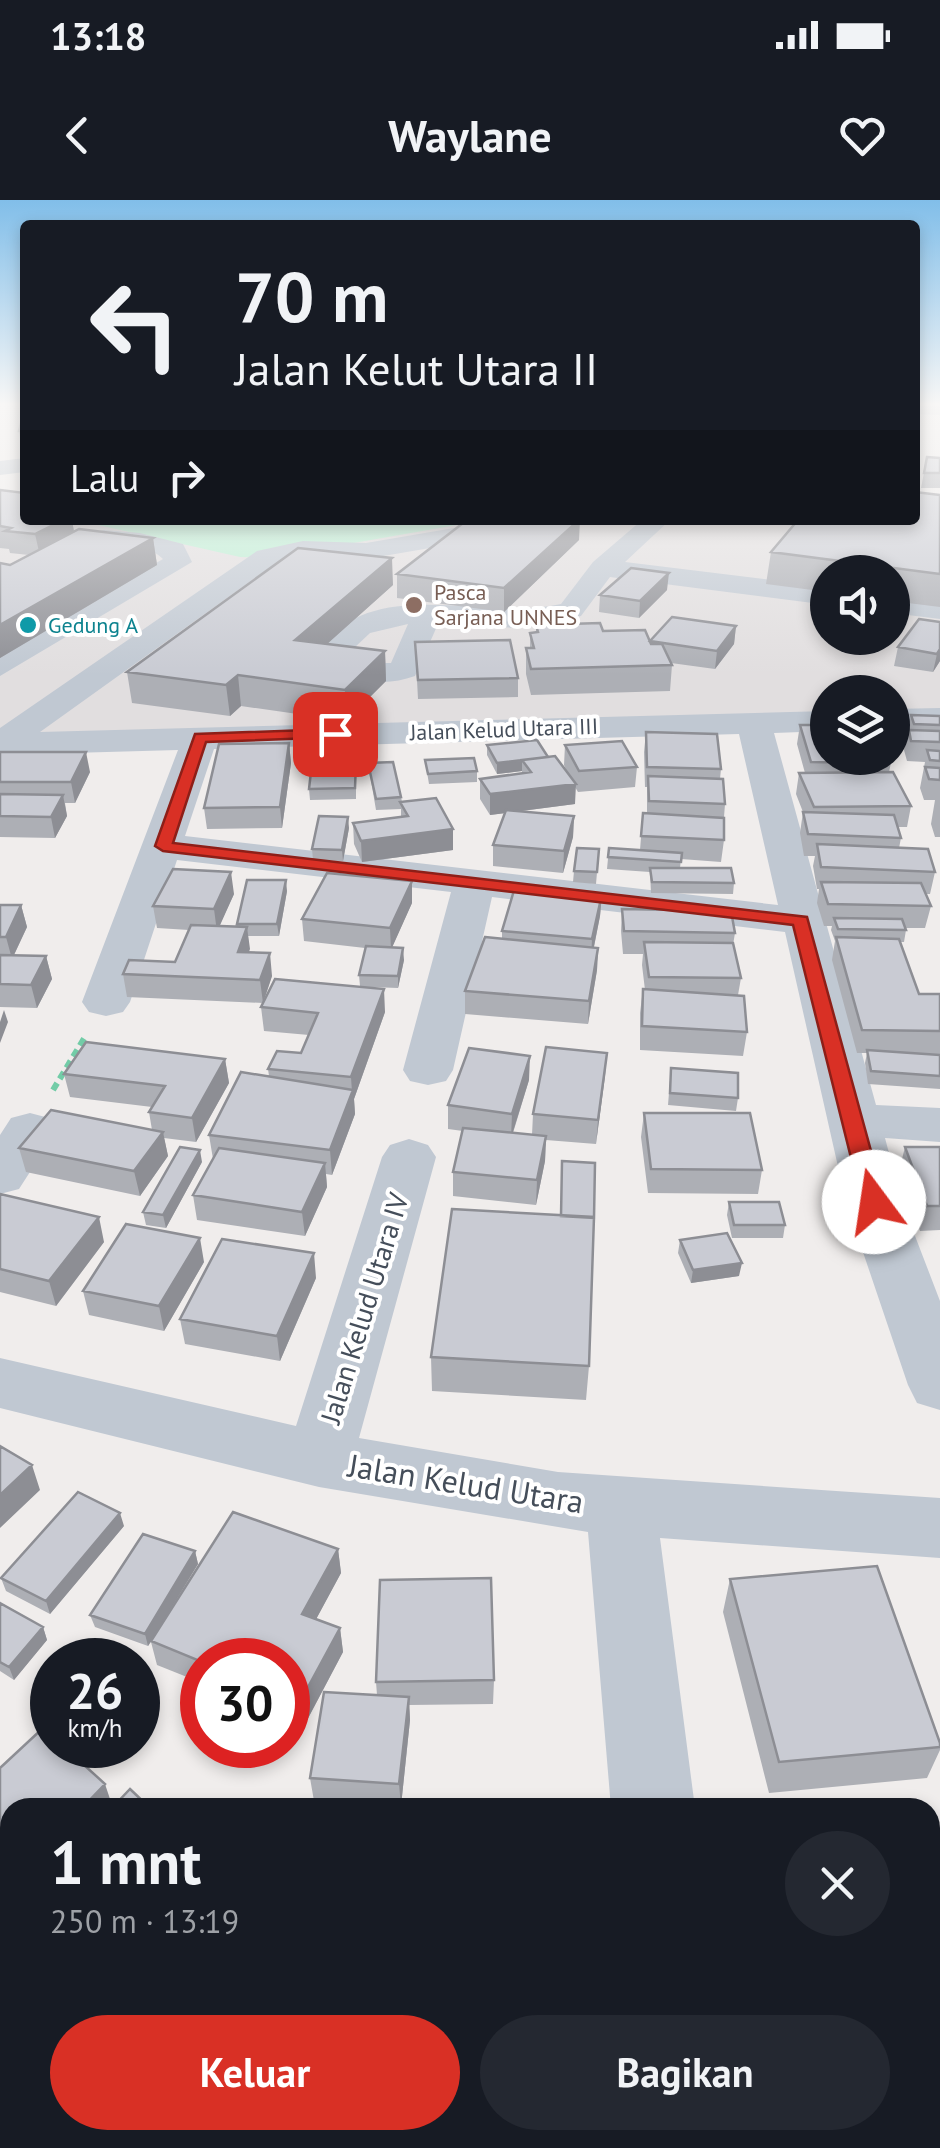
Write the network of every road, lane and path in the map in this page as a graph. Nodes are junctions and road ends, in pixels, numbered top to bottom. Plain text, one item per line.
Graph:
1 (518, 525) edge
2 (651, 525) edge
3 (57, 560) edge
4 (602, 568) junction
5 (810, 594) edge
6 (202, 606) junction
7 (910, 606) edge
8 (940, 610) edge
9 (426, 616) dead end
10 (0, 666) edge
11 (0, 687) edge
12 (940, 718) edge
13 (910, 719) edge
14 (810, 720) edge
15 (754, 722) junction
16 (200, 738) junction
17 (0, 744) edge
18 (163, 846) junction
19 (475, 880) junction
20 (800, 921) junction
21 (106, 1002) joint
22 (428, 1070) dead end
23 (853, 1120) junction
24 (940, 1125) edge
25 (30, 1130) joint
26 (409, 1157) dead end
27 (0, 1176) edge
28 (0, 1383) edge
29 (940, 1384) edge
30 (319, 1460) junction
31 (621, 1507) junction
32 (940, 1528) edge
33 (652, 1798) edge

1 - 6 street
2 - 4 street
3 - 10 street
4 - 5 street
4 - 9 street
6 - 11 street
6 - 17 street
7 - 8 street
12 - 13 street
14 - 15 street, Jalan Kelud Utara III
15 - 16 street, Jalan Kelud Utara III
15 - 20 street
16 - 17 street, Jalan Kelud Utara III
16 - 18 street
18 - 19 street
18 - 21 street
19 - 20 street
19 - 22 street
20 - 23 street
21 - 25 path
23 - 24 street
23 - 29 street
25 - 27 street
26 - 30 street, Jalan Kelud Utara IV
28 - 30 street, Jalan Kelud Utara
30 - 31 street, Jalan Kelud Utara
31 - 32 street, Jalan Kelud Utara
31 - 33 street

